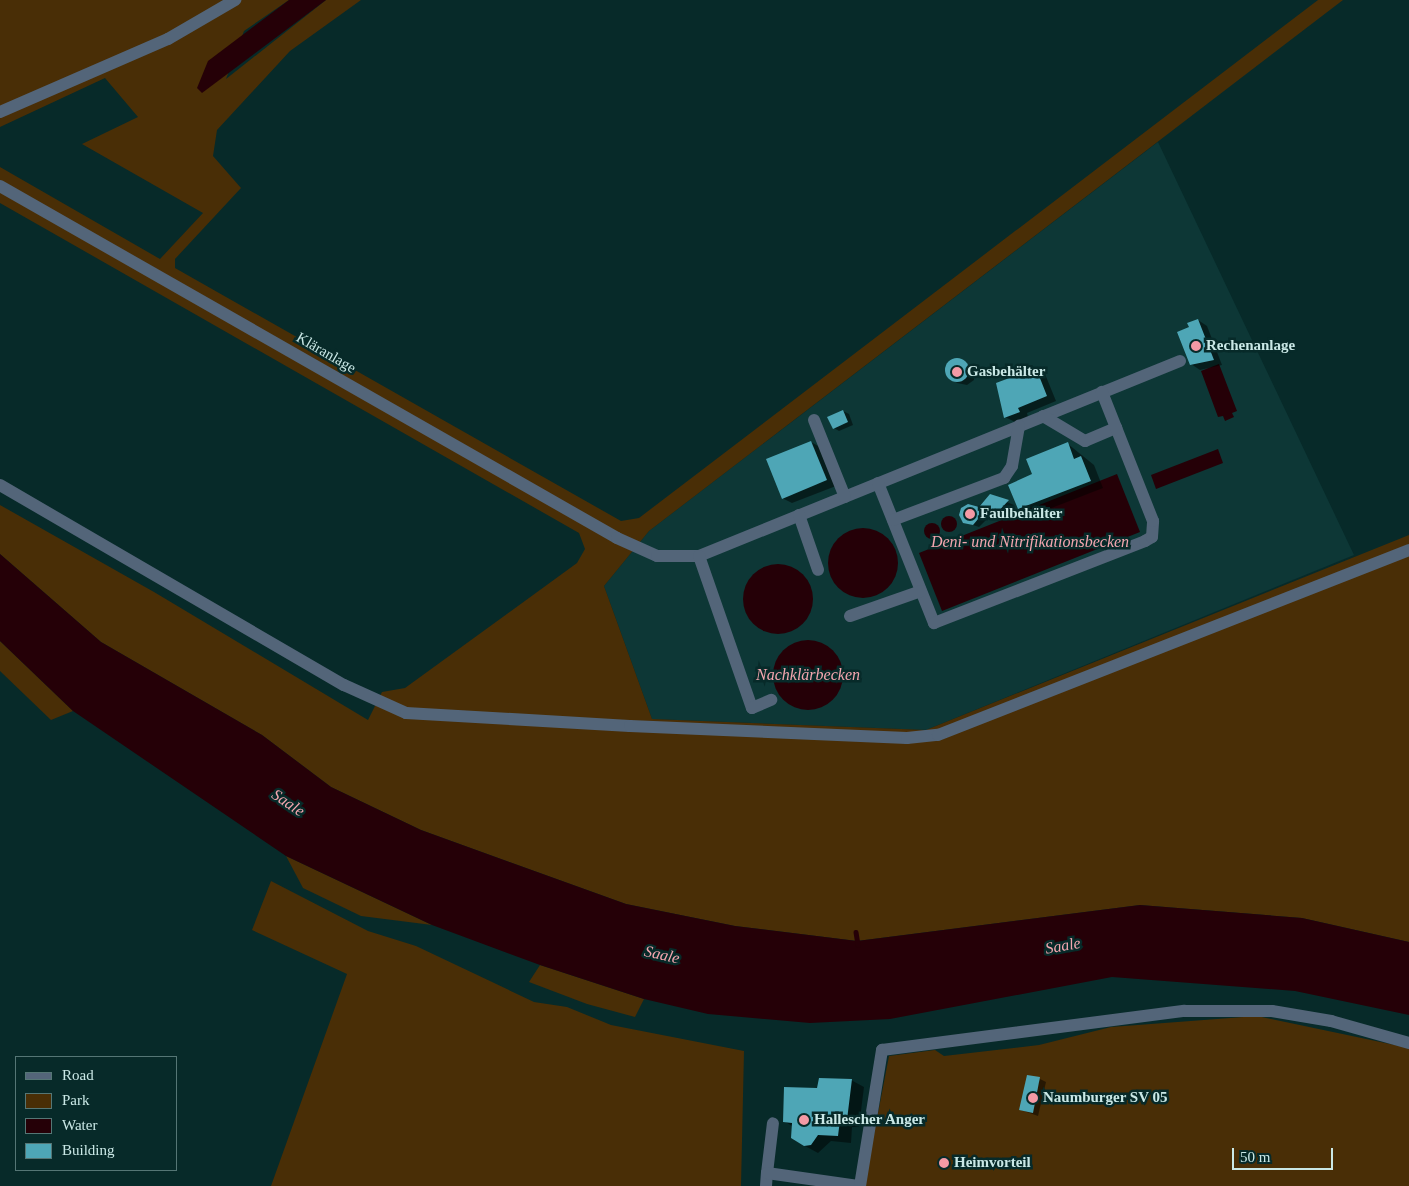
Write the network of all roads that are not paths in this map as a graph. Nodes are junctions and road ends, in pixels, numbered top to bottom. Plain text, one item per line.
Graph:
1 (235, 0) edge
2 (0, 112) edge
3 (0, 186) edge
4 (1180, 361) dead end
5 (1102, 392) junction
6 (1043, 416) junction
7 (814, 420) dead end
8 (1019, 426) junction
9 (1116, 428) junction
10 (878, 483) junction
11 (0, 485) edge
12 (845, 497) junction
13 (799, 516) junction
14 (893, 520) junction
15 (1409, 550) edge
16 (699, 556) junction
17 (818, 570) dead end
18 (921, 591) junction
19 (850, 616) dead end
20 (771, 700) dead end
21 (1409, 1042) edge
22 (773, 1123) dead end
23 (766, 1180) edge
24 (859, 1186) edge

1 - 2 street
3 - 16 street, Kläranlage
4 - 5 street
5 - 6 street
5 - 9 street
6 - 8 street
6 - 9 street
7 - 12 street
8 - 10 street
8 - 14 street
9 - 18 street
10 - 12 street
10 - 14 street
11 - 15 street
12 - 13 street
13 - 16 street
13 - 17 street
14 - 18 street
16 - 20 street
18 - 19 street
21 - 24 street
22 - 23 street
23 - 24 street

